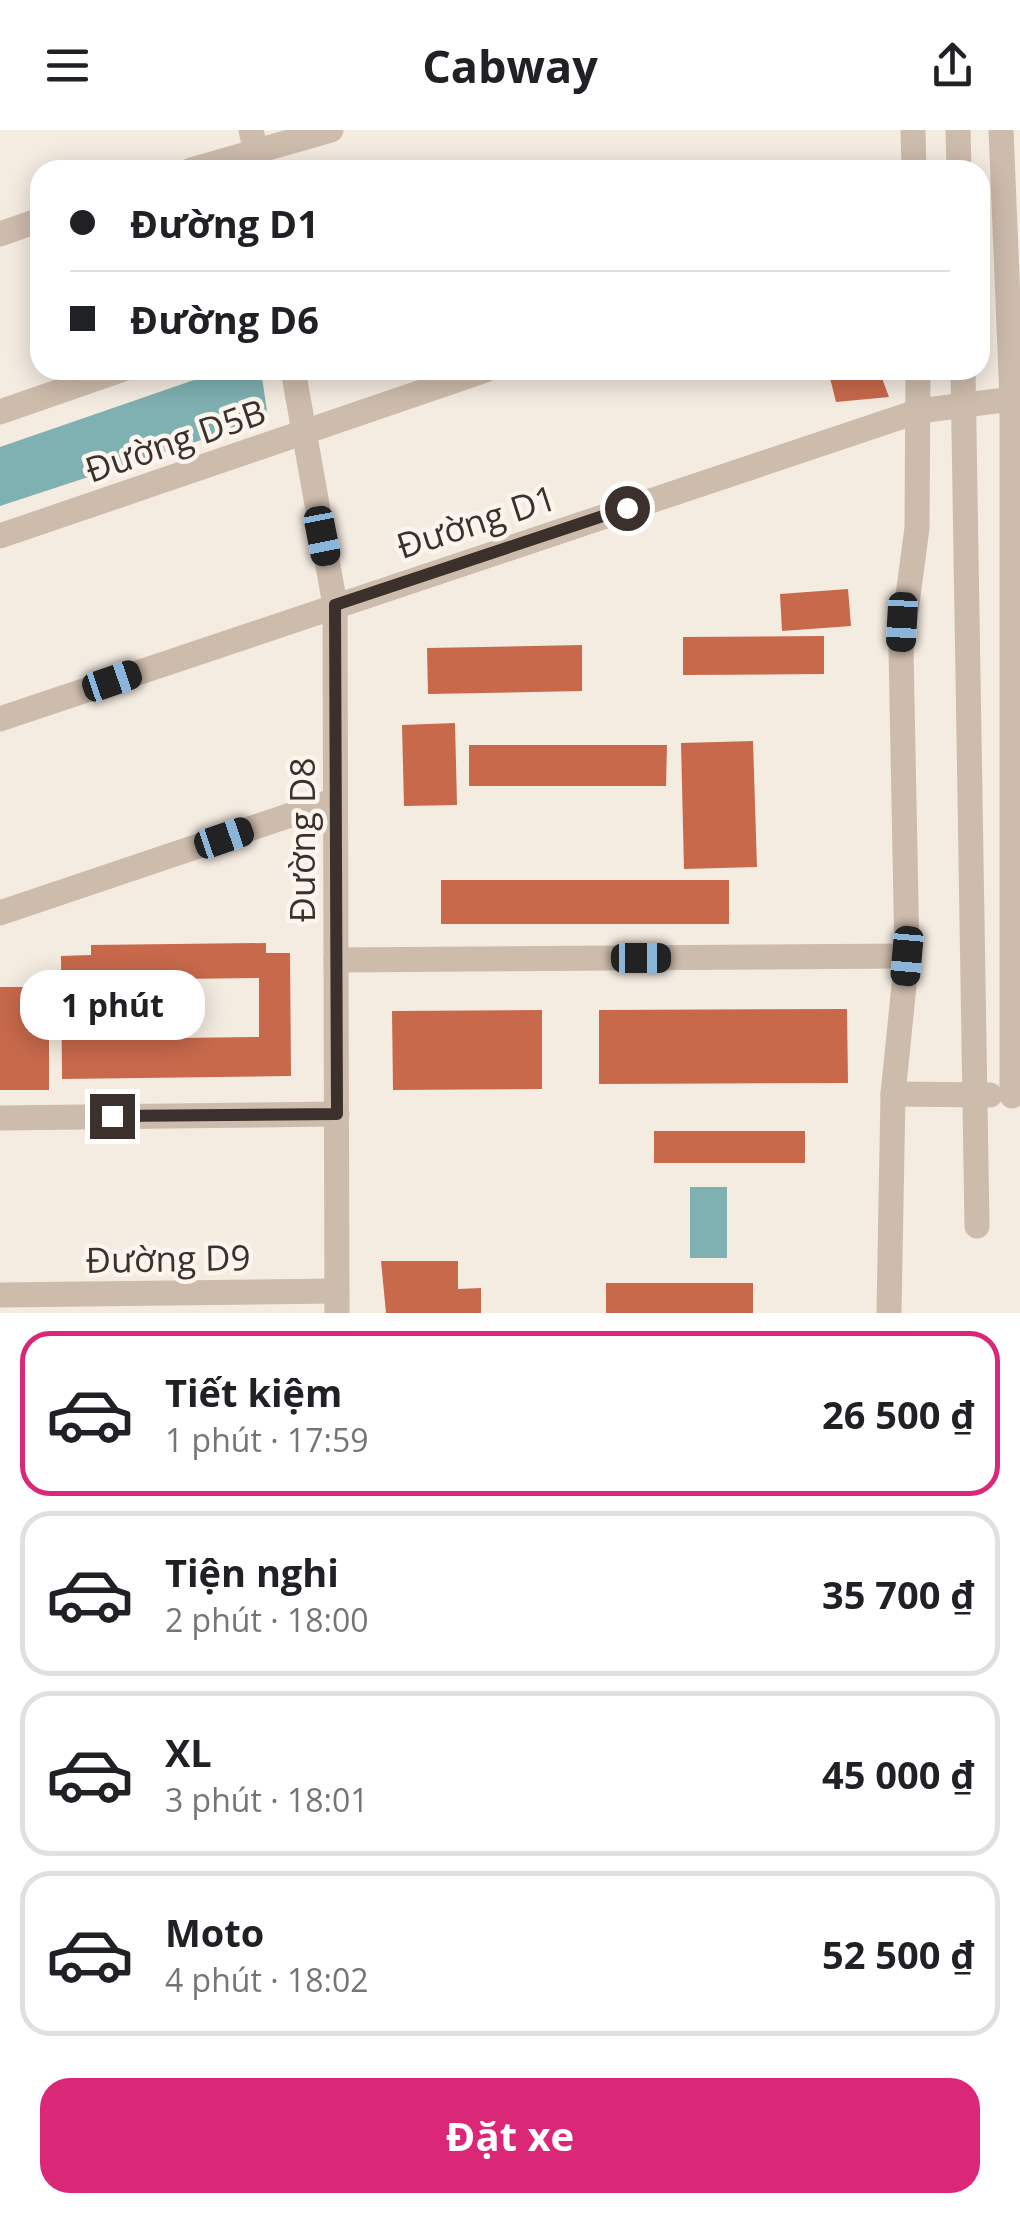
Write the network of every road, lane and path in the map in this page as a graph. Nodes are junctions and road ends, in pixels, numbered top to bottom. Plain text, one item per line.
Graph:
1 (331, 130) edge
2 (914, 130) edge
3 (958, 130) edge
4 (1001, 130) edge
5 (256, 149) edge
6 (222, 160) edge
7 (914, 160) edge
8 (959, 160) edge
9 (30, 224) edge
10 (0, 234) edge
11 (92, 380) edge
12 (294, 380) edge
13 (457, 380) edge
14 (918, 380) edge
15 (963, 380) edge
16 (1016, 399) edge
17 (963, 405) junction
18 (918, 410) junction
19 (0, 412) edge
20 (302, 433) junction
21 (0, 536) edge
22 (1016, 577) edge
23 (966, 580) junction
24 (335, 605) junction
25 (0, 719) edge
26 (336, 800) junction
27 (970, 830) junction
28 (1016, 831) edge
29 (0, 913) edge
30 (907, 956) junction
31 (336, 960) junction
32 (894, 1094) junction
33 (975, 1095) junction
34 (1016, 1096) edge
35 (337, 1114) junction
36 (0, 1118) edge
37 (977, 1226) dead end
38 (0, 1295) edge
39 (338, 1302) edge
40 (890, 1313) edge

1 - 5 street
2 - 7 street
3 - 8 street
4 - 16 street
5 - 6 street
9 - 10 street
11 - 19 street
12 - 20 street, Đường D8
13 - 20 street, Đường D5B
14 - 18 street
15 - 17 street
16 - 17 street, Đường D1
16 - 22 street
17 - 18 street, Đường D1
17 - 23 street
18 - 24 street, Đường D1
18 - 30 street
20 - 21 street, Đường D5B
20 - 24 street, Đường D8
22 - 23 street
22 - 28 street
23 - 27 street
24 - 25 street, Đường D1
24 - 26 street, Đường D8
26 - 29 street
26 - 31 street, Đường D8
27 - 28 street
27 - 33 street
28 - 34 street
30 - 31 street
30 - 32 street
31 - 35 street, Đường D8
32 - 33 street
32 - 40 street
33 - 34 street
33 - 37 street
35 - 36 street
35 - 39 street, Đường D8
38 - 39 street, Đường D9

